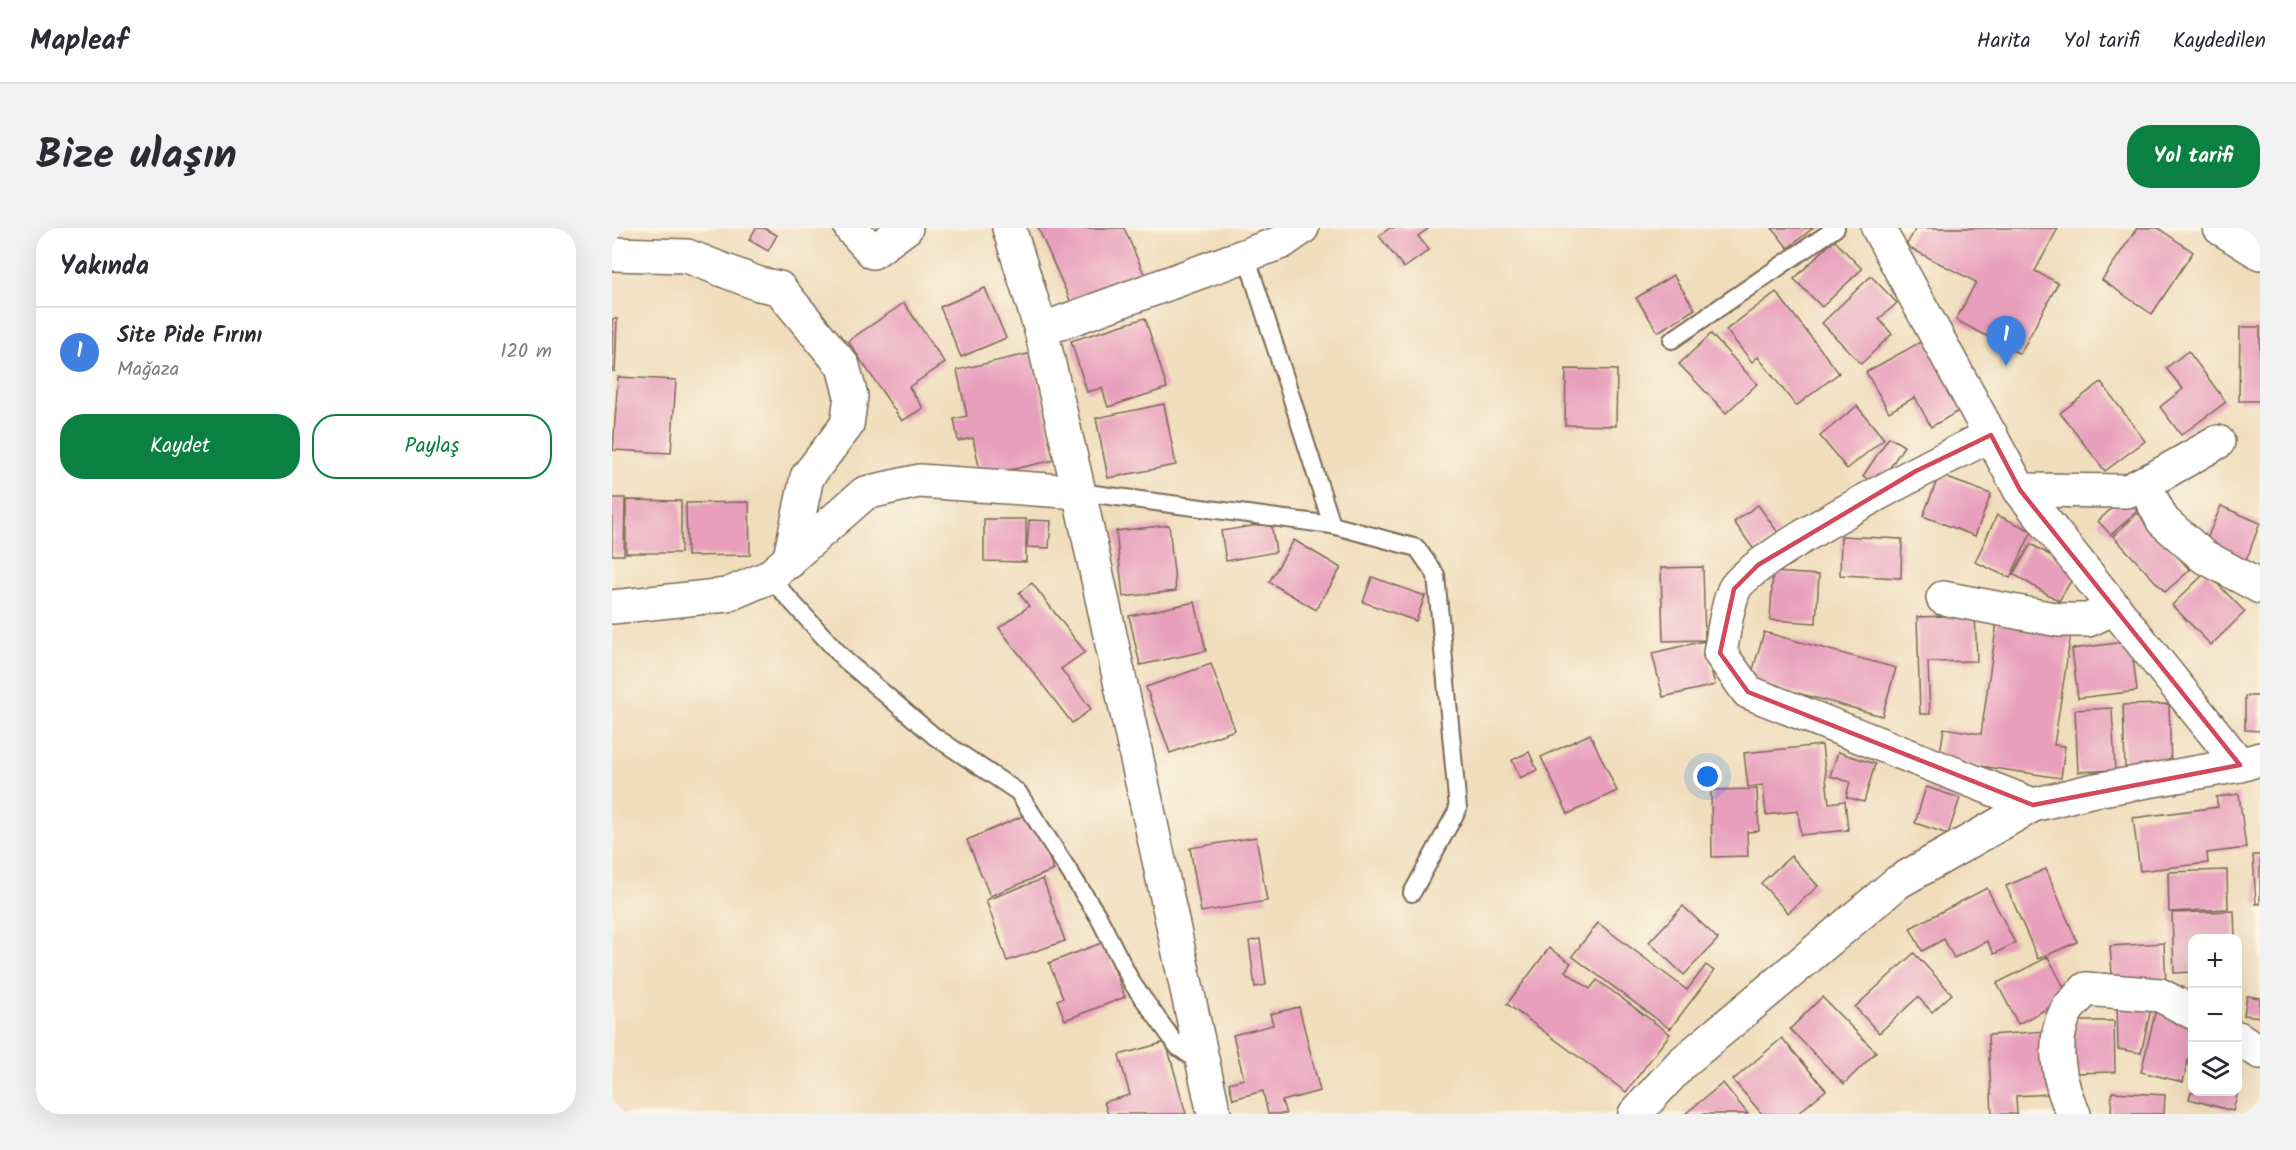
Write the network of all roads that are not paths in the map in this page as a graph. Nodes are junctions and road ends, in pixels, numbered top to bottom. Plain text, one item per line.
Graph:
1 (850, 228) edge
2 (906, 228) edge
3 (1009, 228) edge
4 (1836, 228) edge
5 (1878, 228) edge
6 (2220, 228) edge
7 (1286, 233) edge
8 (2260, 253) edge
9 (612, 254) edge
10 (1246, 255) junction
11 (1041, 330) junction
12 (1672, 340) dead end
13 (1991, 435) junction
14 (2218, 442) dead end
15 (2143, 483) junction
16 (2020, 490) junction
17 (1079, 492) junction
18 (1332, 525) junction
19 (779, 569) junction
20 (2260, 587) edge
21 (1943, 598) dead end
22 (612, 607) edge
23 (2115, 608) junction
24 (2250, 762) edge
25 (2033, 805) junction
26 (1412, 892) dead end
27 (2188, 1009) edge
28 (2242, 1041) edge
29 (2260, 1052) edge
30 (1205, 1066) junction
31 (1214, 1114) edge
32 (1635, 1114) edge
33 (2074, 1114) edge

1 - 2 street
3 - 11 street
4 - 12 lane
5 - 13 street
6 - 8 street
7 - 10 street
9 - 19 street
10 - 11 street
10 - 18 lane
11 - 17 street
13 - 16 street
13 - 25 street
14 - 15 street
15 - 16 street
15 - 20 street
16 - 23 street
17 - 18 lane
17 - 19 street
17 - 30 street
18 - 26 lane
19 - 22 street
19 - 30 lane
21 - 23 street
23 - 24 street
24 - 25 street
25 - 32 street
27 - 33 street
28 - 29 street
30 - 31 street

